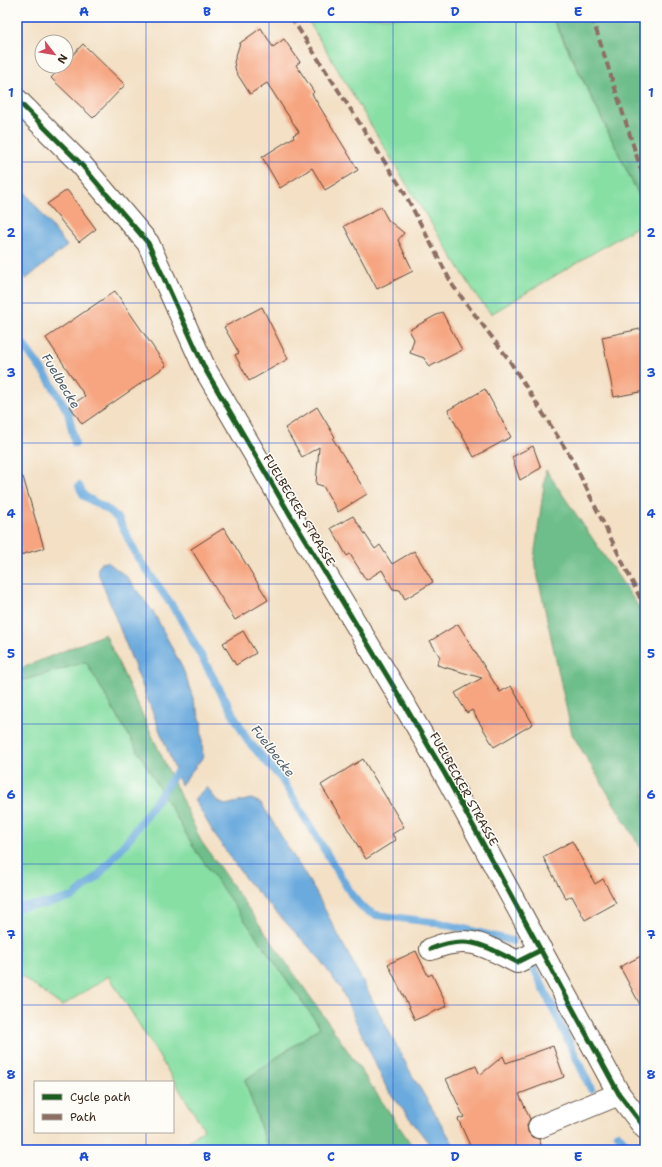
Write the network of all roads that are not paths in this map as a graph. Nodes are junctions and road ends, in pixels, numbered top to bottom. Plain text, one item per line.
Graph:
1 (17, 100) edge
2 (431, 949) dead end
3 (541, 950) junction
4 (619, 1094) junction
5 (539, 1127) dead end
6 (645, 1128) edge

1 - 3 street, FUELBECKER STRASSE
2 - 3 street
3 - 4 street, FUELBECKER STRASSE
4 - 5 street
4 - 6 street, FUELBECKER STRASSE

